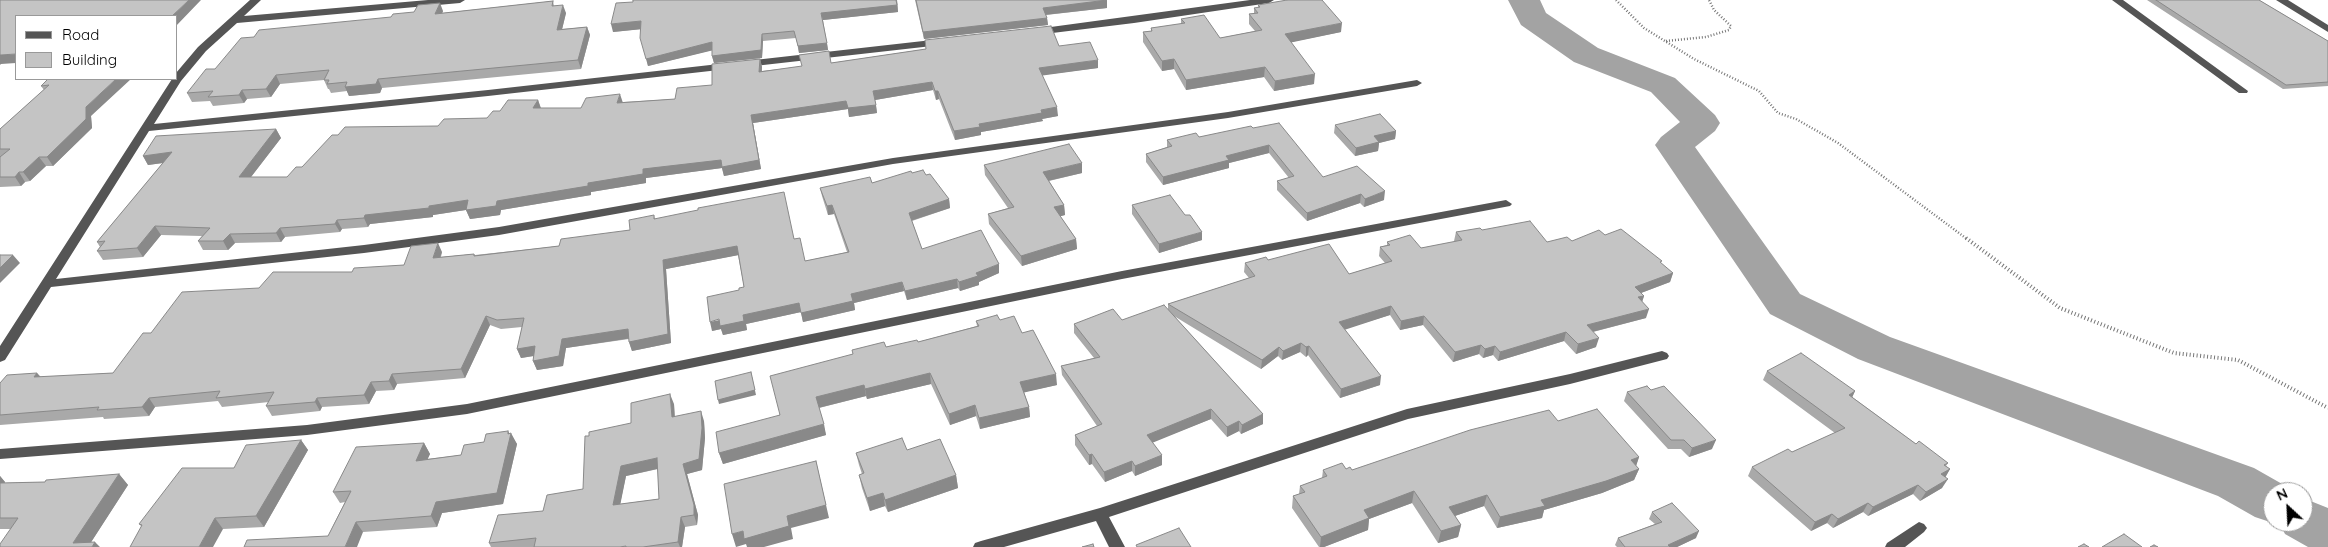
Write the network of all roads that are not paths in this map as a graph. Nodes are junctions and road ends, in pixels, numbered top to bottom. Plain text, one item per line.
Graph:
1 (256, 0) edge
2 (460, 0) edge
3 (1269, 0) edge
4 (2117, 0) edge
5 (2281, 0) edge
6 (233, 20) junction
7 (2328, 29) edge
8 (1026, 33) edge
9 (948, 42) edge
10 (178, 80) edge
11 (178, 80) edge
12 (1417, 83) dead end
13 (2243, 91) dead end
14 (146, 128) junction
15 (1506, 204) dead end
16 (45, 284) junction
17 (1662, 356) dead end
18 (0, 358) edge
19 (0, 454) edge
20 (1100, 514) junction
21 (1919, 528) dead end
22 (981, 547) edge
23 (1117, 547) edge
24 (1893, 547) edge

1 - 6 street
2 - 6 street
3 - 8 street
4 - 13 street
5 - 7 street
6 - 11 street
9 - 14 street
10 - 14 street
12 - 16 street
14 - 16 street
15 - 19 street
16 - 18 street
17 - 20 street
20 - 22 street
20 - 23 street
21 - 24 street

